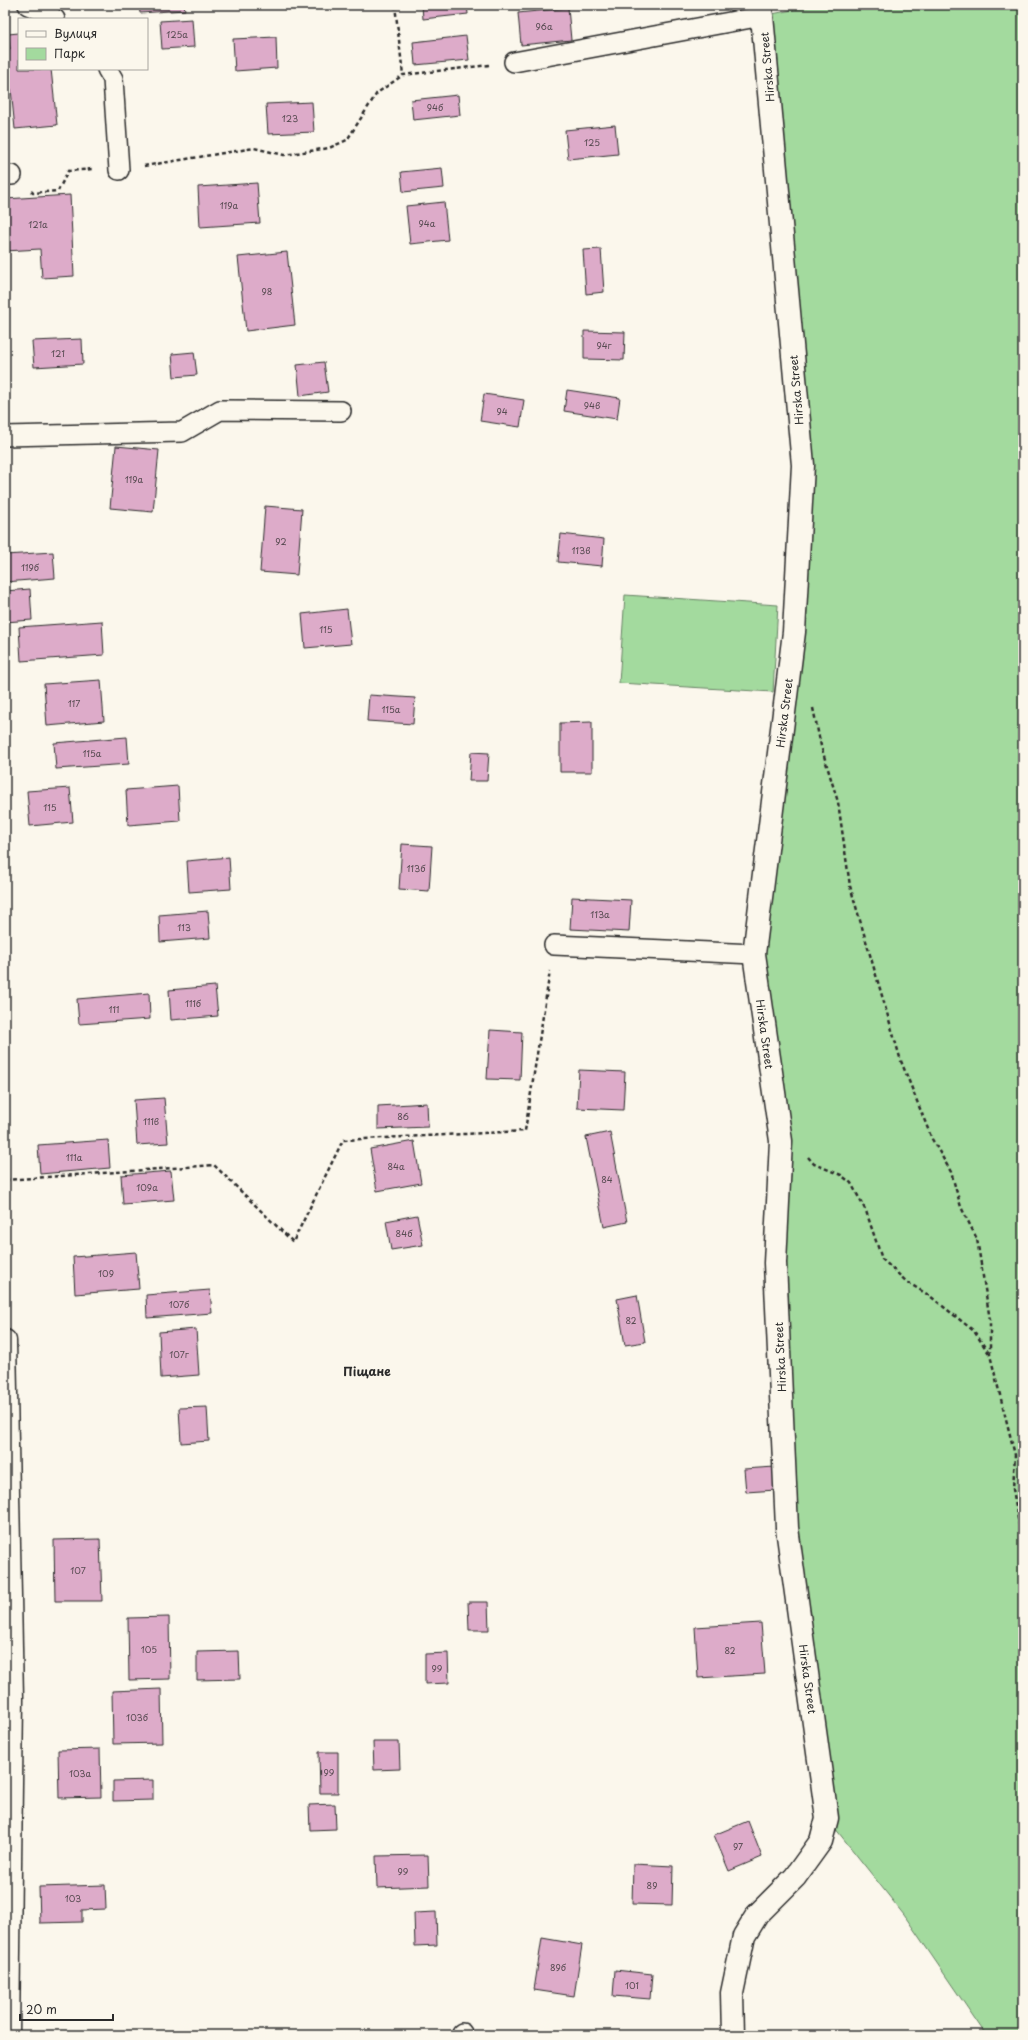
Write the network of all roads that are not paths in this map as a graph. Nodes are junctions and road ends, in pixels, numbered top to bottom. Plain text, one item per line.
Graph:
1 (28, 5) edge
2 (761, 11) edge
3 (54, 18) edge
4 (514, 62) road end
5 (108, 70) edge
6 (119, 170) road end
7 (341, 411) dead end
8 (5, 436) edge
9 (554, 945) road end
10 (754, 954) junction
11 (5, 1341) edge
12 (8, 2035) edge
13 (733, 2035) edge

1 - 3 lane
2 - 4 lane
2 - 10 street, Hirska Street
5 - 6 lane
7 - 8 lane
9 - 10 lane
10 - 13 street, Hirska Street
11 - 12 street

